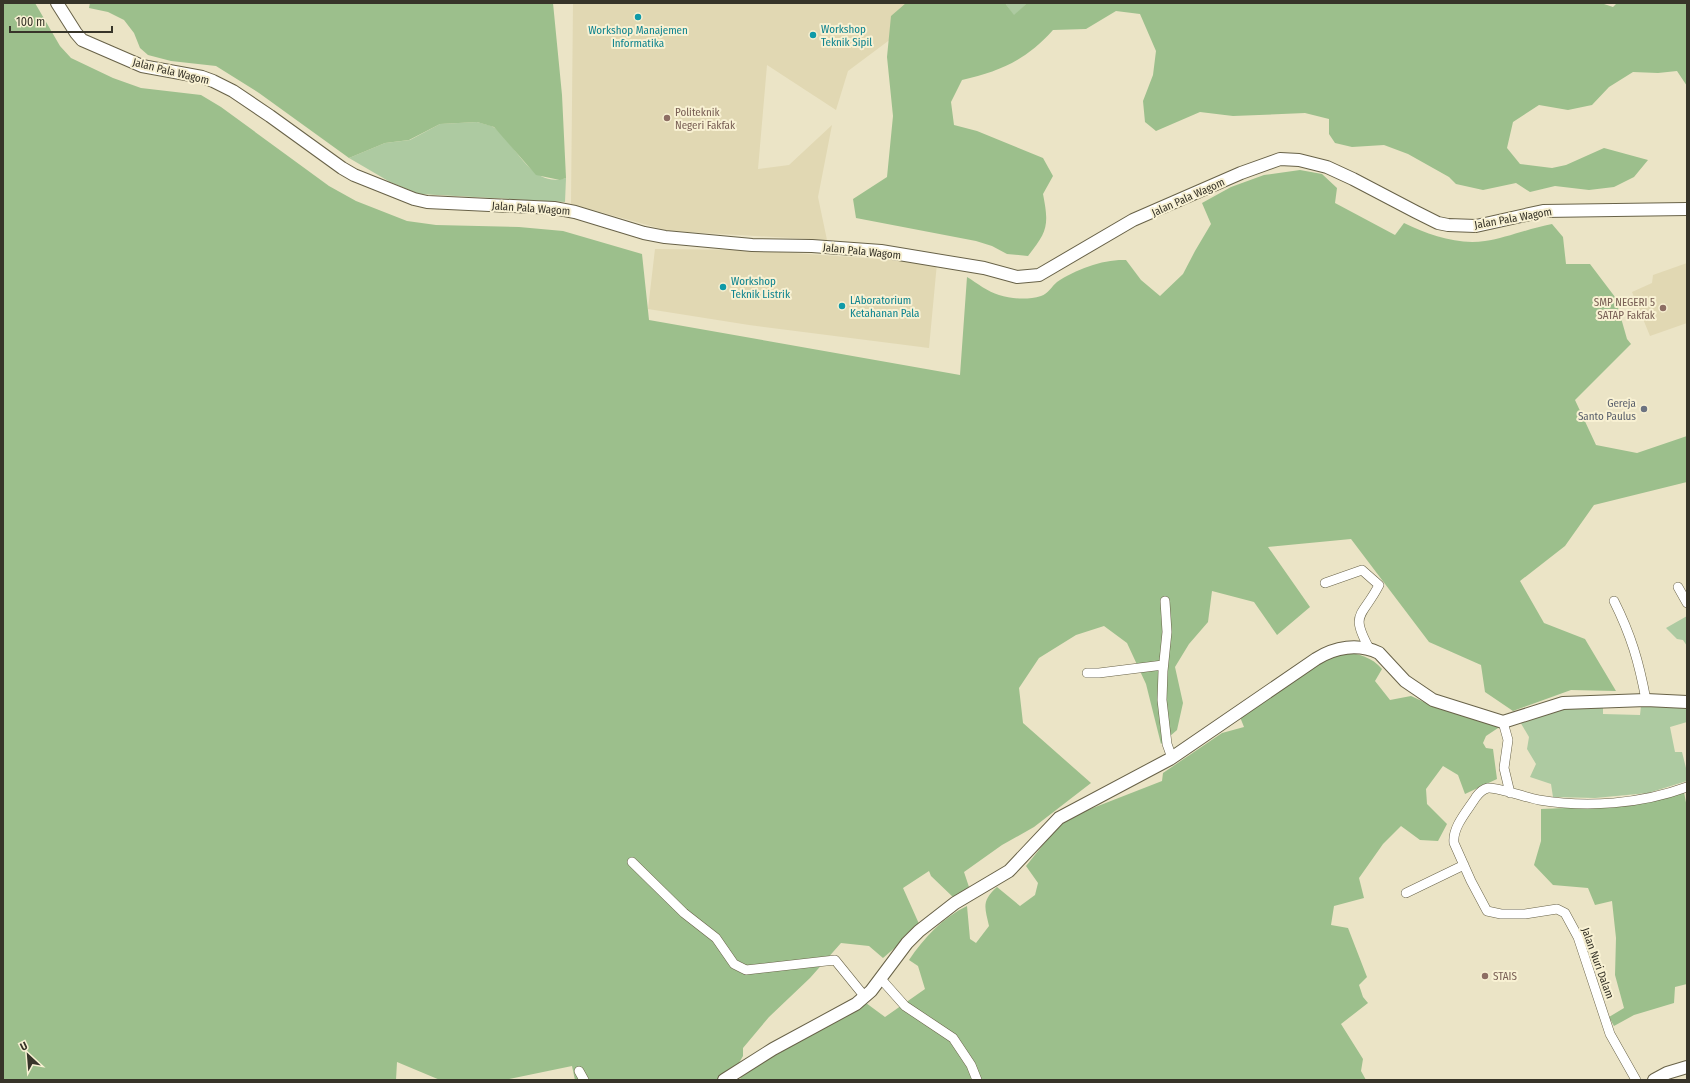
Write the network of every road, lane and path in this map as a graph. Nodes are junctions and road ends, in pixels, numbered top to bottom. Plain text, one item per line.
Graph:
1 (58, 3) edge
2 (1687, 209) edge
3 (1326, 583) dead end
4 (1683, 587) edge
5 (1164, 601) dead end
6 (1614, 601) dead end
7 (1687, 603) edge
8 (1370, 650) junction
9 (1164, 665) junction
10 (1087, 673) dead end
11 (1646, 700) junction
12 (1687, 702) edge
13 (1503, 722) junction
14 (1172, 758) junction
15 (1687, 787) edge
16 (1510, 793) junction
17 (632, 862) dead end
18 (1464, 865) junction
19 (1406, 893) dead end
20 (881, 979) junction
21 (865, 997) junction
22 (1687, 1067) edge
23 (579, 1071) dead end
24 (584, 1080) edge
25 (724, 1080) edge
26 (977, 1080) edge
27 (1636, 1080) edge
28 (1654, 1080) edge

1 - 2 main road, Jalan Pala Wagom
3 - 8 street
4 - 7 street
5 - 9 street
6 - 11 street
8 - 13 main road
8 - 14 main road
9 - 10 street
9 - 14 street
11 - 12 main road
11 - 13 main road
13 - 16 street
14 - 20 main road
15 - 16 street, Jalan Nuri Dalam
16 - 18 street, Jalan Nuri Dalam
17 - 21 street
18 - 19 street
18 - 27 street, Jalan Nuri Dalam
20 - 21 main road
20 - 26 street
21 - 25 main road
22 - 28 main road
23 - 24 street

